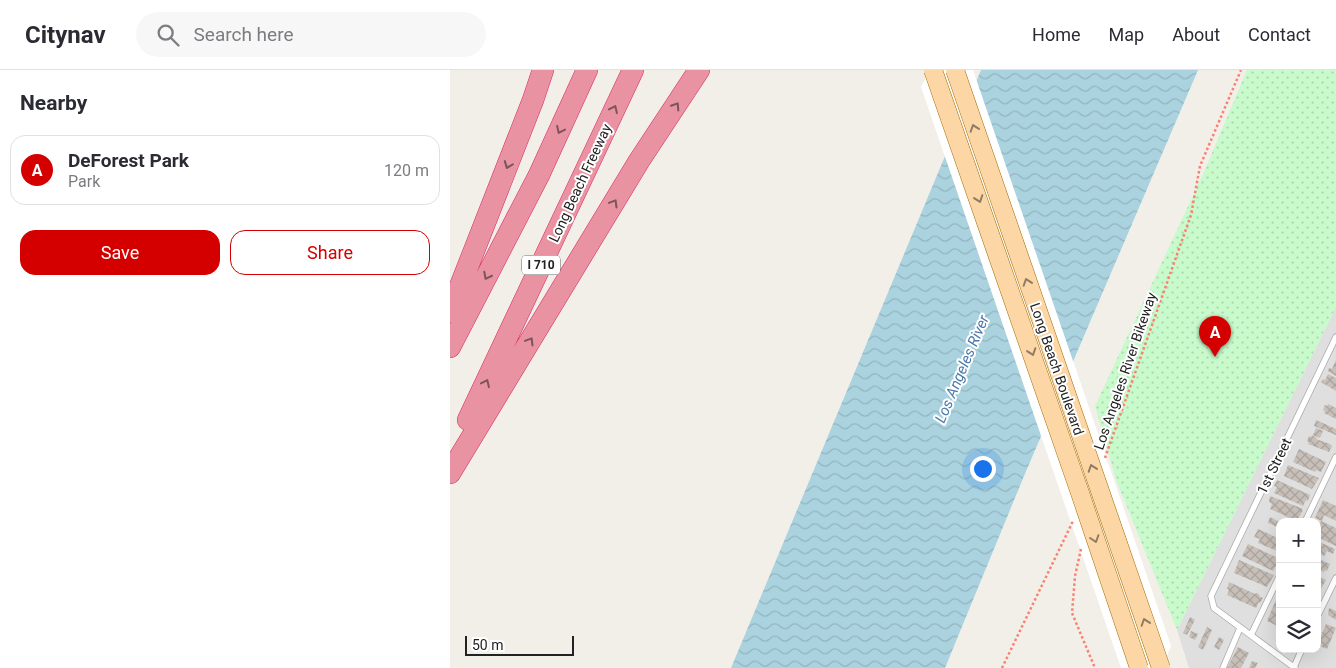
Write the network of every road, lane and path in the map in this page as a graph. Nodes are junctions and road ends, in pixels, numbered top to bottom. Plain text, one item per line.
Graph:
1 (543, 70) edge
2 (587, 70) edge
3 (632, 70) edge
4 (699, 70) edge
5 (933, 70) edge
6 (955, 70) edge
7 (1241, 70) edge
8 (450, 312) edge
9 (1336, 337) edge
10 (450, 347) edge
11 (1336, 457) edge
12 (450, 459) edge
13 (1103, 464) dead end
14 (450, 473) edge
15 (1307, 518) edge
16 (1073, 521) dead end
17 (1082, 548) dead end
18 (1336, 578) edge
19 (1276, 583) edge
20 (1321, 610) edge
21 (1240, 628) junction
22 (1251, 636) junction
23 (1300, 653) edge
24 (1002, 668) edge
25 (1095, 668) edge
26 (1139, 668) edge
27 (1161, 668) edge
28 (1223, 668) edge
29 (1294, 668) edge

1 -> 8 highway
2 -> 10 highway
12 -> 3 highway, Long Beach Freeway / I 710
14 -> 4 highway
5 -> 26 main road, Long Beach Boulevard, bridge
27 -> 6 main road, Long Beach Boulevard, bridge
7 - 13 path, Los Angeles River Bikeway
9 - 21 lane, 1st Street
11 - 15 lane
16 - 24 path
17 - 25 path
18 - 20 lane
19 - 22 lane
21 - 22 lane
21 - 28 lane
22 - 29 lane
23 - 29 lane

